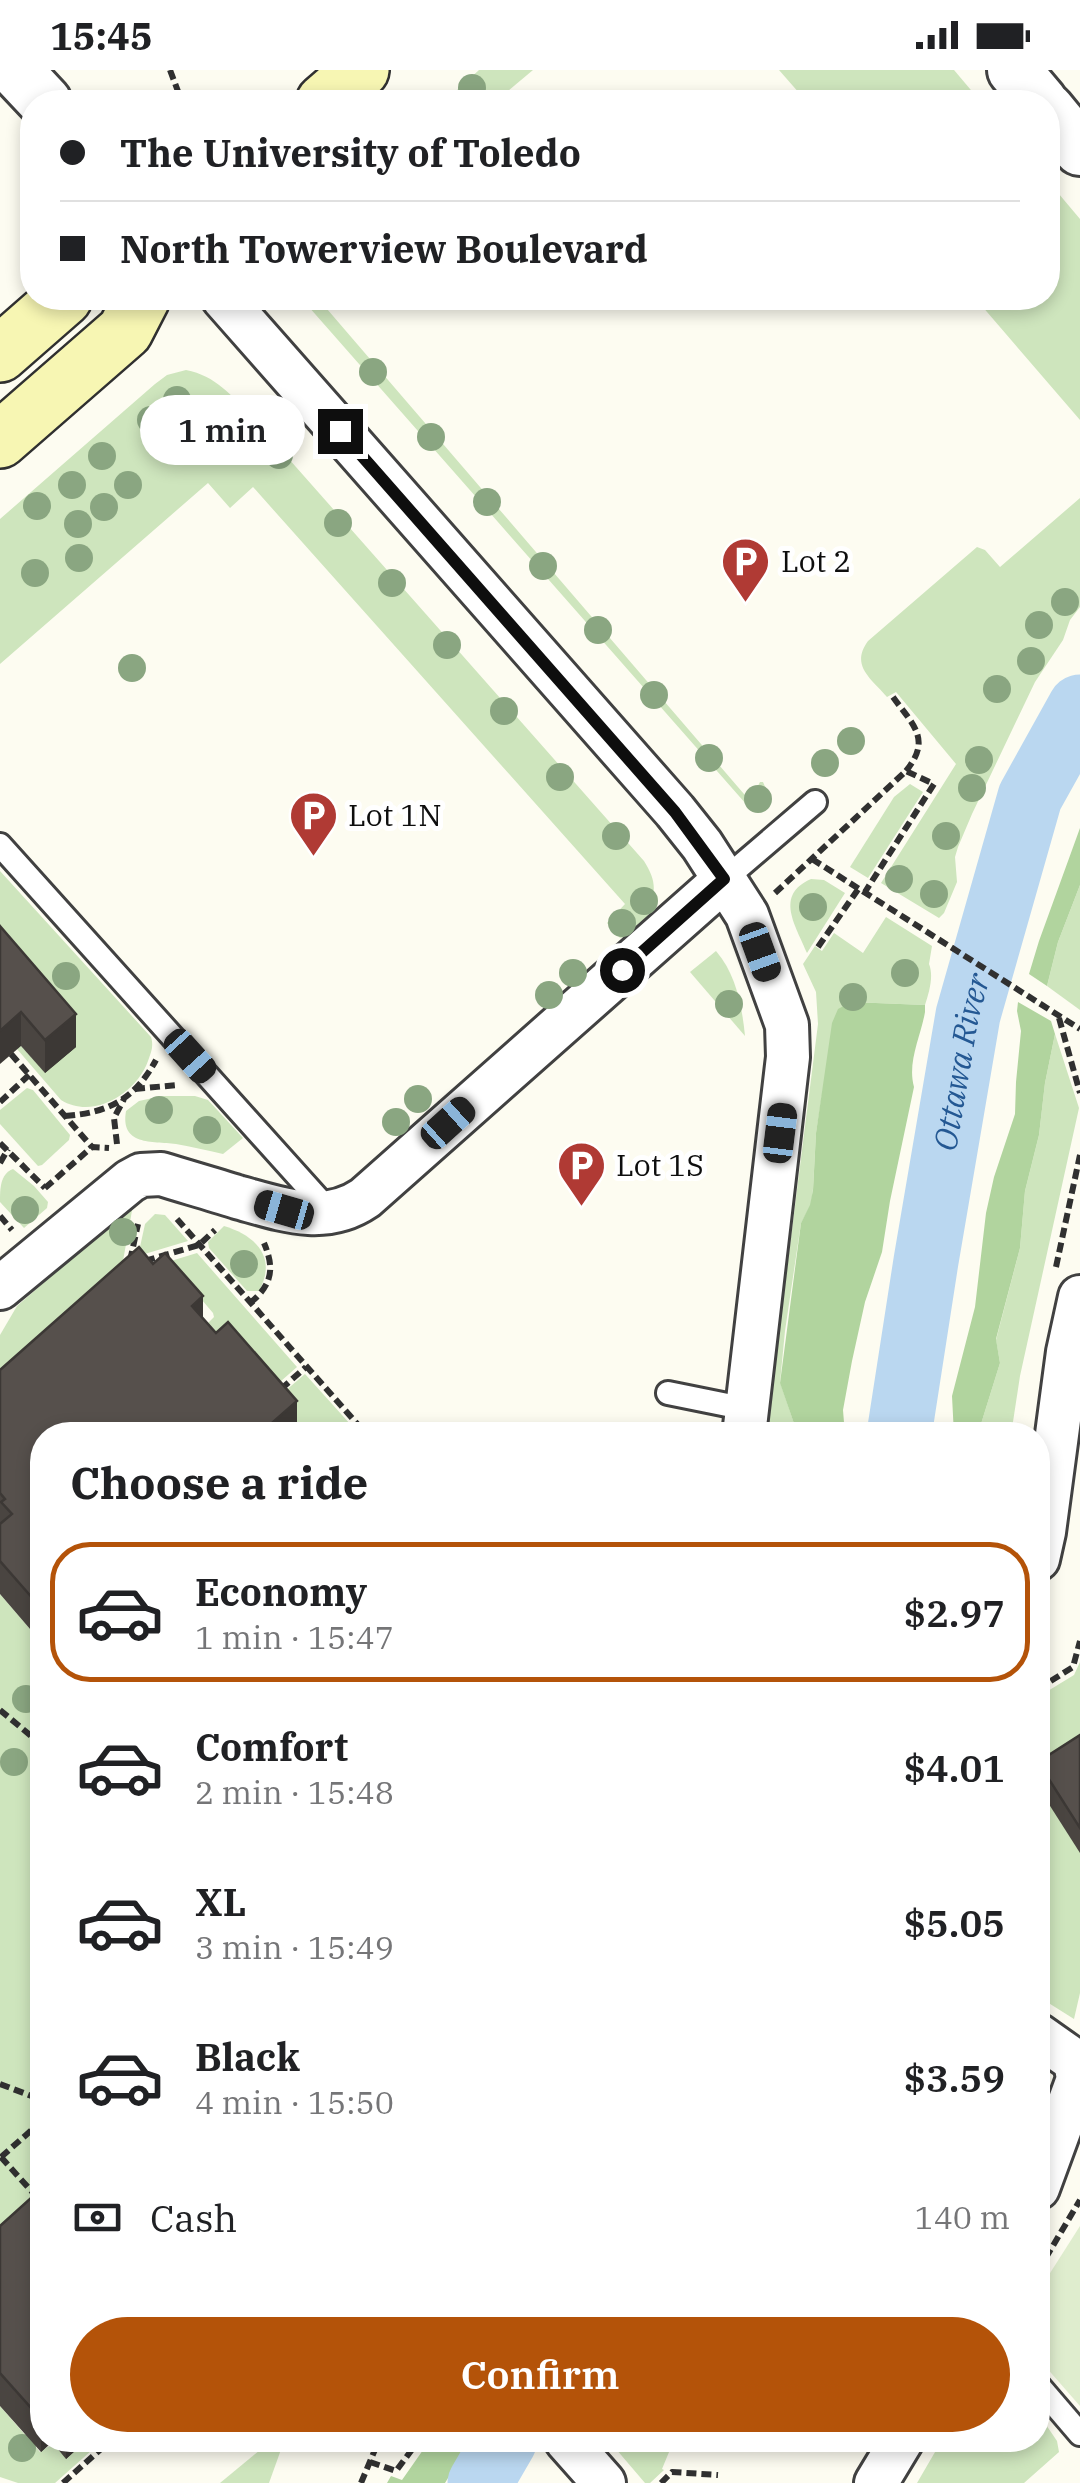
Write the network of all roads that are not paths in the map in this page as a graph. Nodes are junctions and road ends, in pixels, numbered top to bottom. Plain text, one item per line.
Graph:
1 (16, 70) edge
2 (361, 70) edge
3 (1014, 70) edge
4 (34, 90) edge
5 (338, 90) edge
6 (1031, 90) edge
7 (1060, 125) edge
8 (1080, 149) edge
9 (50, 310) edge
10 (136, 310) edge
11 (234, 310) edge
12 (0, 354) edge
13 (0, 440) edge
14 (816, 802) dead end
15 (0, 845) edge
16 (724, 879) junction
17 (331, 1213) junction
18 (0, 1288) edge
19 (1080, 1298) edge
20 (668, 1394) dead end
21 (746, 1422) edge
22 (1050, 1487) edge
23 (1050, 2044) edge
24 (1050, 2155) edge
25 (1050, 2399) edge
26 (1080, 2434) edge
27 (576, 2452) edge
28 (895, 2452) edge
29 (599, 2478) edge
30 (876, 2483) edge

1 - 4 street
2 - 5 main road
3 - 6 street
7 - 8 street
9 - 12 main road
10 - 13 main road
11 - 16 street
14 - 16 lane
15 - 17 lane
16 - 17 street
16 - 21 street
17 - 18 street
19 - 22 street
20 - 21 lane
23 - 24 street
25 - 26 lane
27 - 29 street
28 - 30 street

